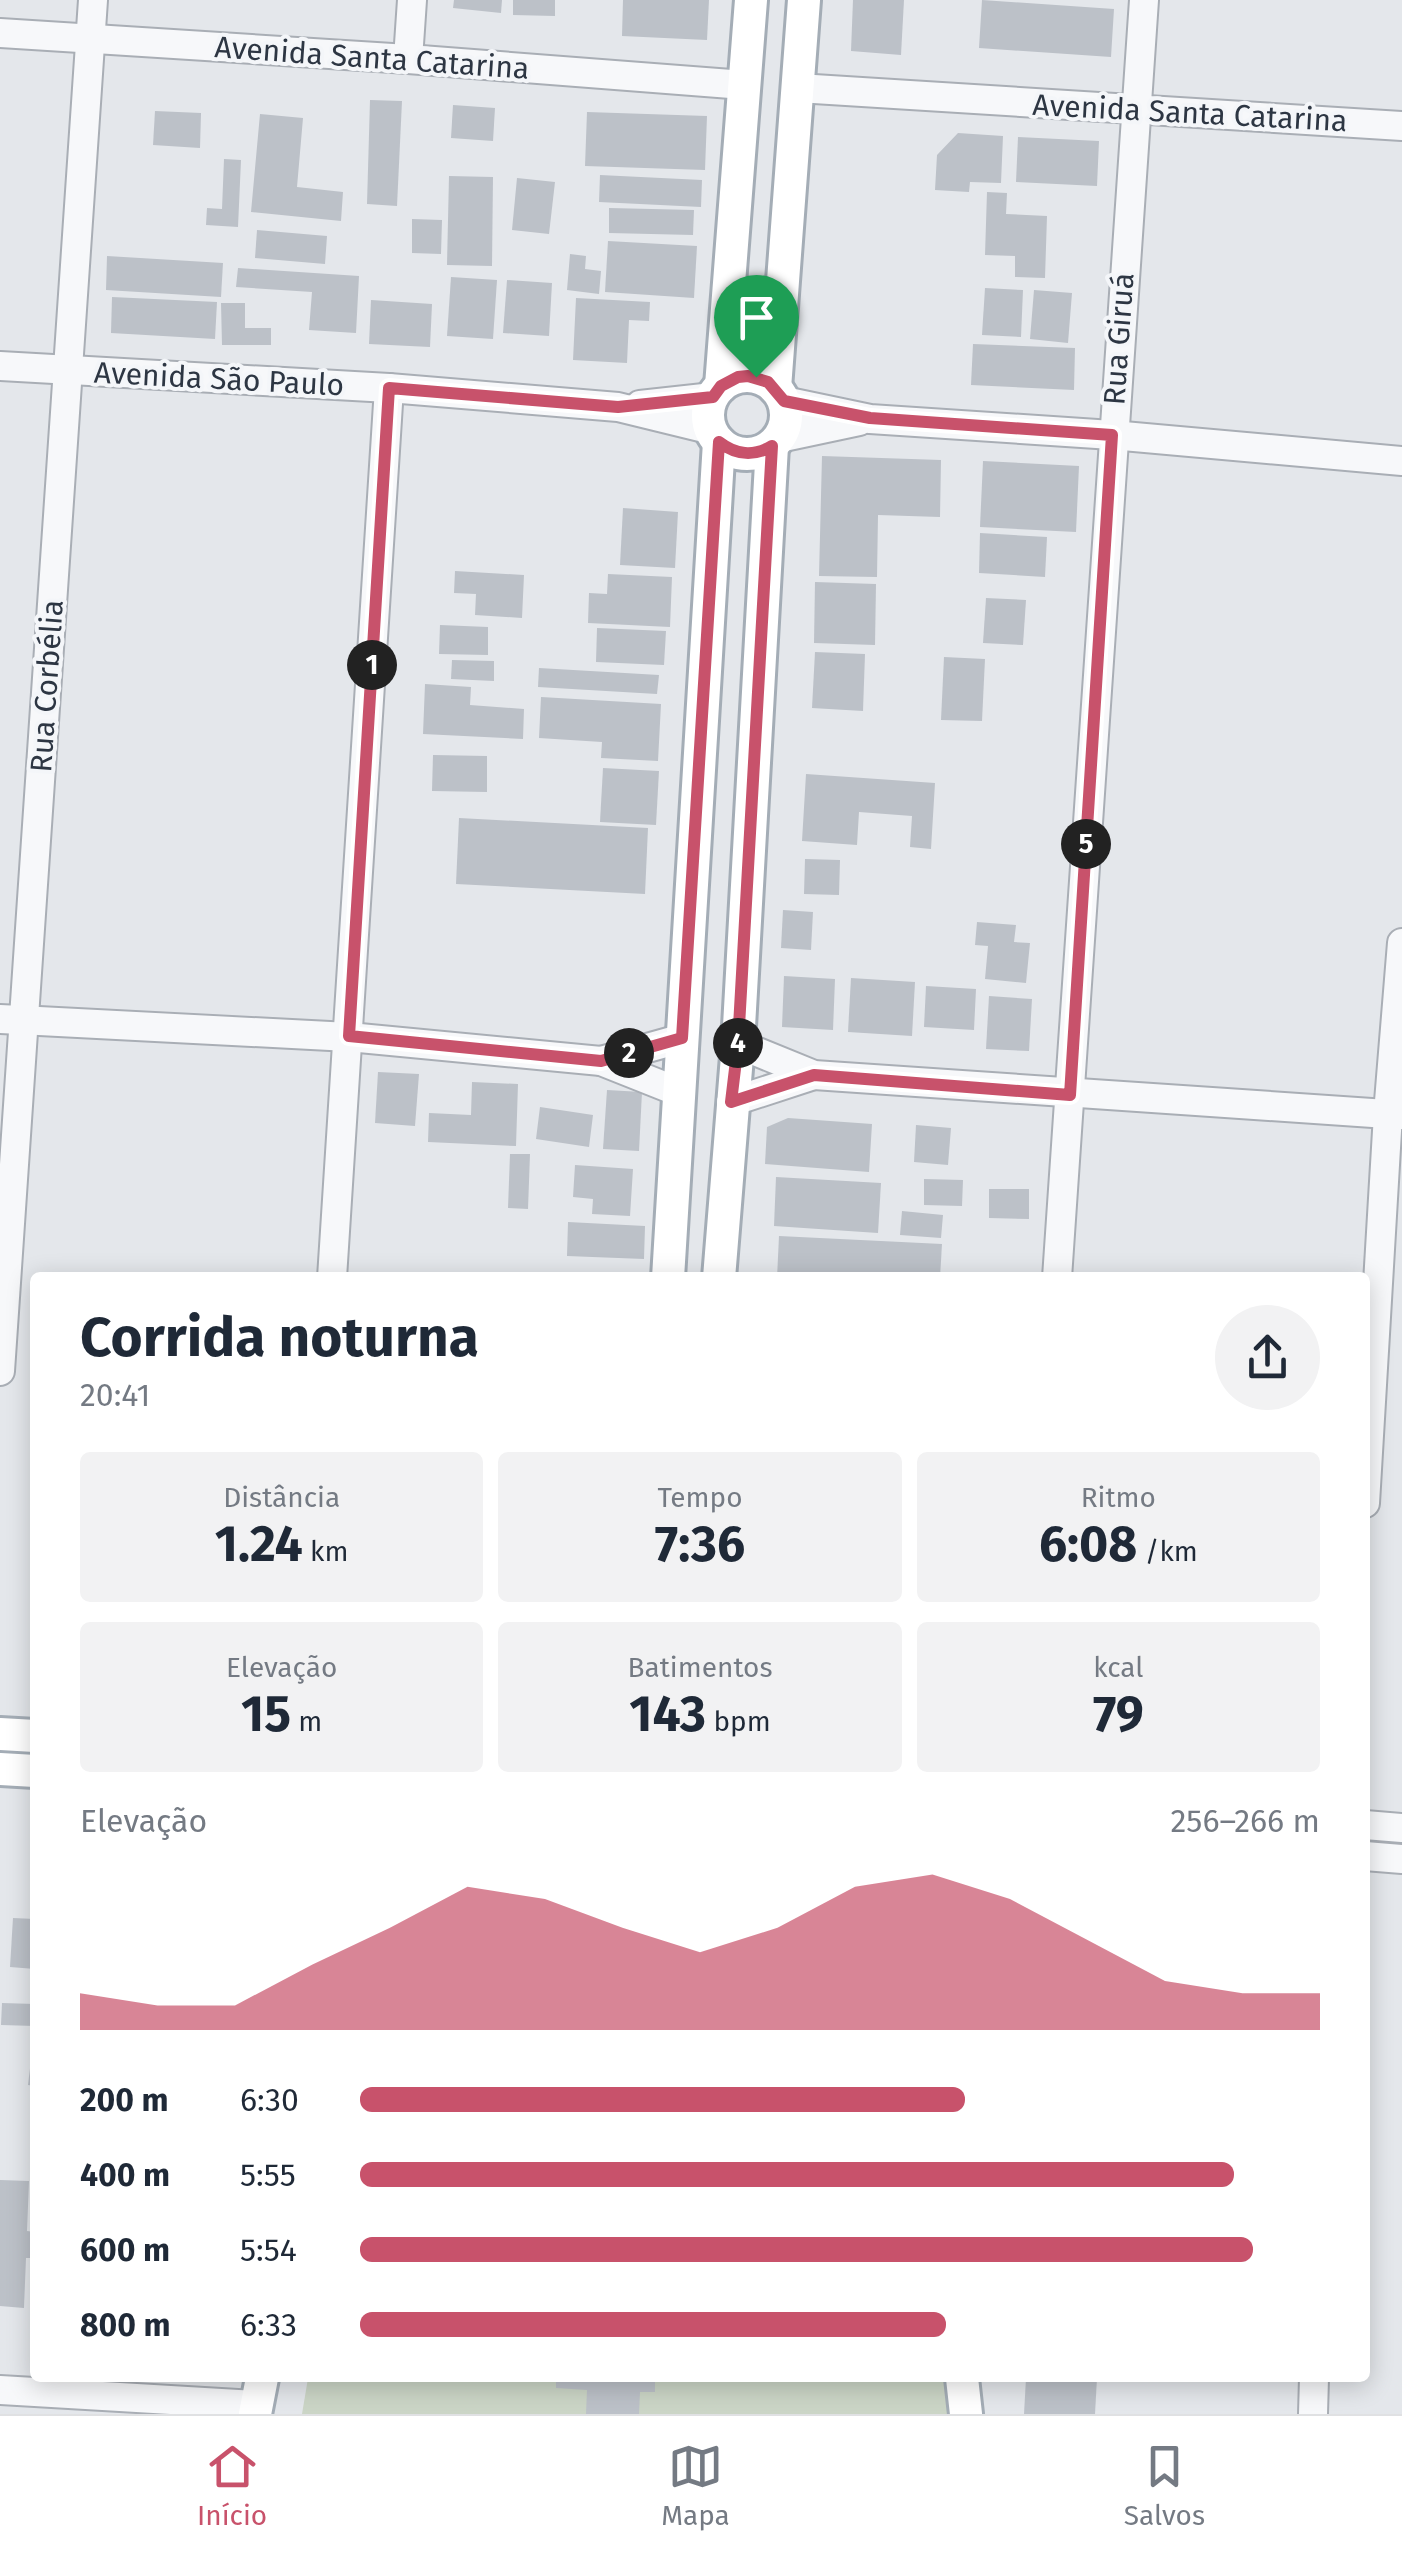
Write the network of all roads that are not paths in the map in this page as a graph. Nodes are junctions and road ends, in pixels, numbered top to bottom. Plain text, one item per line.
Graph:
1 (93, 0) edge
2 (412, 0) edge
3 (751, 0) edge
4 (804, 0) edge
5 (1144, 0) edge
6 (0, 33) edge
7 (90, 40) junction
8 (408, 59) junction
9 (744, 85) junction
10 (798, 88) junction
11 (1136, 111) junction
12 (1402, 126) edge
13 (0, 366) edge
14 (68, 370) junction
15 (389, 388) junction
16 (717, 392) junction
17 (780, 394) junction
18 (618, 407) junction
19 (870, 418) junction
20 (1112, 435) junction
21 (715, 436) junction
22 (776, 442) junction
23 (1402, 461) edge
24 (1402, 943) edge
25 (12, 1020) edge
26 (349, 1036) junction
27 (682, 1038) junction
28 (738, 1044) junction
29 (601, 1061) junction
30 (814, 1075) junction
31 (679, 1092) junction
32 (1070, 1095) junction
33 (731, 1102) junction
34 (1395, 1115) edge
35 (332, 1272) edge
36 (668, 1272) edge
37 (719, 1272) edge
38 (1057, 1272) edge
39 (0, 1371) edge
40 (1370, 1438) edge
41 (0, 1734) edge
42 (30, 1736) edge
43 (0, 1769) edge
44 (30, 1771) edge
45 (1370, 1825) edge
46 (1402, 1828) edge
47 (1370, 1856) edge
48 (1402, 1859) edge
49 (962, 2382) edge
50 (1314, 2382) edge
51 (0, 2390) edge
52 (258, 2399) edge
53 (966, 2414) edge
54 (1313, 2414) edge

1 - 7 street, Rua Corbélia
2 - 8 street
3 - 9 main road
4 - 10 main road
5 - 11 street, Rua Giruá
6 - 7 street, Avenida Santa Catarina
7 - 8 street, Avenida Santa Catarina
7 - 14 street, Rua Corbélia
8 - 9 street, Avenida Santa Catarina
9 - 16 main road
10 - 11 street, Avenida Santa Catarina
10 - 17 main road
11 - 12 street, Avenida Santa Catarina
11 - 20 street, Rua Giruá
13 - 14 street, Avenida São Paulo
14 - 15 street, Avenida São Paulo
14 - 25 street, Rua Corbélia
15 - 18 street, Avenida São Paulo
15 - 26 street
16 - 17 main road
16 - 18 street, Avenida São Paulo
16 - 21 main road
17 - 19 street
17 - 22 main road
18 - 21 street, Avenida São Paulo
19 - 20 street
19 - 22 street
20 - 23 street
20 - 32 street, Rua Giruá
21 - 22 main road
21 - 27 main road
22 - 28 main road
24 - 34 street
25 - 26 street
25 - 39 street, Rua Corbélia
26 - 29 street
26 - 35 street
27 - 29 street
27 - 31 main road
28 - 30 street
28 - 33 main road
29 - 31 street
30 - 32 street
30 - 33 street
31 - 36 main road
32 - 34 street
32 - 38 street, Rua Giruá
33 - 37 main road
34 - 40 street
41 - 42 main road
43 - 44 main road
45 - 46 street
47 - 48 street
49 - 53 main road
50 - 54 street
51 - 52 street

